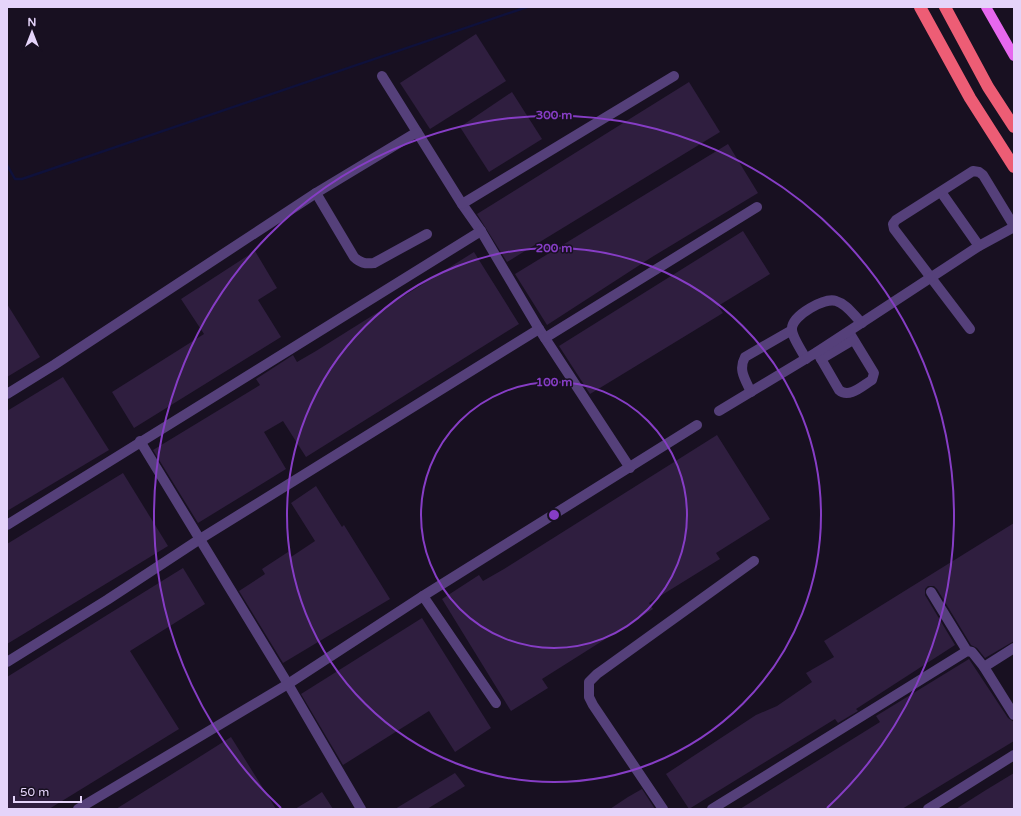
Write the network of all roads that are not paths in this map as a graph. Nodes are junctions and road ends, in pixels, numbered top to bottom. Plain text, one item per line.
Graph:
1 (920, 7) edge
2 (945, 7) edge
3 (986, 7) edge
4 (1014, 56) edge
5 (382, 76) dead end
6 (674, 76) dead end
7 (1014, 127) edge
8 (417, 132) junction
9 (1014, 167) edge
10 (941, 192) junction
11 (316, 193) junction
12 (462, 204) junction
13 (757, 207) dead end
14 (1014, 226) edge
15 (481, 231) junction
16 (427, 234) dead end
17 (979, 246) junction
18 (931, 278) junction
19 (862, 324) junction
20 (540, 329) junction
21 (970, 329) dead end
22 (792, 330) junction
23 (851, 336) junction
24 (545, 338) junction
25 (819, 356) junction
26 (806, 359) junction
27 (751, 392) junction
28 (7, 394) edge
29 (719, 411) dead end
30 (697, 425) dead end
31 (140, 441) junction
32 (630, 468) junction
33 (7, 525) edge
34 (200, 539) junction
35 (754, 561) dead end
36 (931, 592) dead end
37 (423, 596) junction
38 (1014, 648) edge
39 (967, 651) junction
40 (7, 662) edge
41 (984, 667) junction
42 (280, 688) junction
43 (496, 703) dead end
44 (1014, 715) edge
45 (1014, 755) edge
46 (78, 809) edge
47 (361, 809) edge
48 (663, 809) edge
49 (712, 809) edge
50 (928, 809) edge

1 - 9 highway
2 - 7 highway
3 - 4 main road
5 - 8 lane
6 - 12 lane
8 - 11 lane
8 - 12 lane
10 - 14 lane
10 - 17 lane
10 - 18 lane
11 - 16 lane
11 - 28 lane
12 - 15 lane
13 - 24 lane
14 - 17 lane
15 - 20 lane
15 - 31 lane
17 - 18 lane
18 - 19 lane
18 - 21 lane
19 - 22 lane
19 - 23 lane
20 - 24 lane
20 - 34 lane
22 - 26 lane
22 - 27 lane
23 - 25 lane
23 - 25 lane
24 - 32 lane
25 - 26 lane
26 - 27 lane
27 - 29 lane
30 - 32 lane
31 - 33 lane
31 - 34 lane
32 - 37 lane
34 - 40 lane
34 - 42 lane
35 - 48 lane
36 - 39 lane
37 - 42 lane
37 - 43 lane
38 - 41 lane
39 - 41 lane
39 - 49 lane
41 - 44 lane
42 - 46 lane
42 - 47 lane
45 - 50 lane

